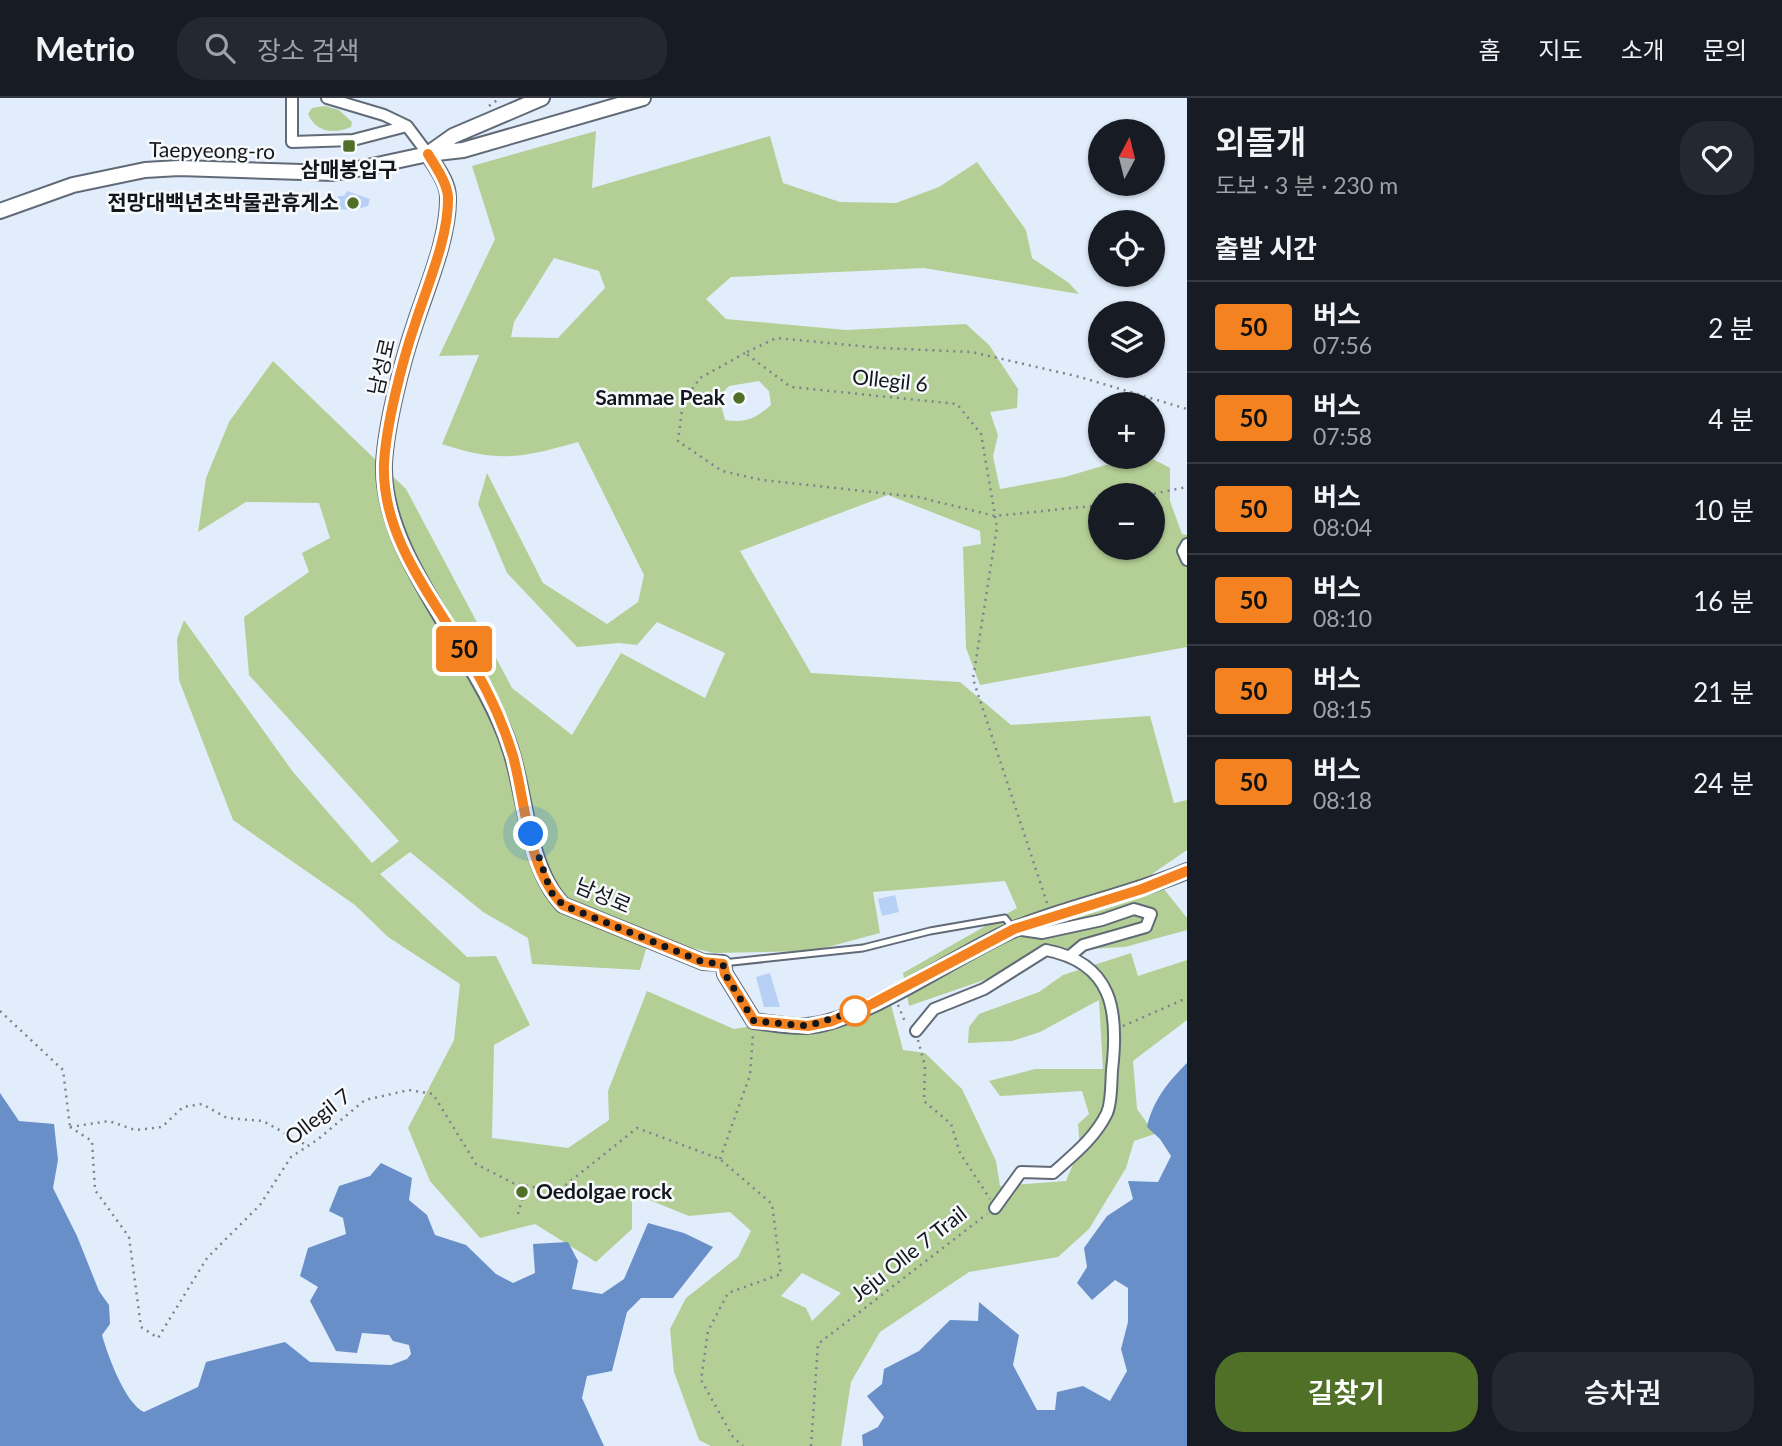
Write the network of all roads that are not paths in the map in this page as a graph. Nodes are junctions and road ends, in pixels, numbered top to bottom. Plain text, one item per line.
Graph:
1 (292, 98) edge
2 (327, 98) edge
3 (542, 98) edge
4 (643, 98) edge
5 (407, 126) junction
6 (428, 154) junction
7 (0, 211) edge
8 (1187, 544) edge
9 (1187, 560) edge
10 (1187, 871) edge
11 (1010, 924) junction
12 (1070, 955) junction
13 (723, 964) junction
14 (916, 1031) road end
15 (995, 1208) road end

1 - 5 street
2 - 5 street
3 - 6 street, Taepyeong-ro
4 - 6 street, Taepyeong-ro
5 - 6 street
6 - 7 street, Taepyeong-ro
6 - 13 street, 남성로
8 - 9 street
10 - 11 street
11 - 12 street
11 - 13 lane
11 - 13 street
12 - 14 street
12 - 15 street

